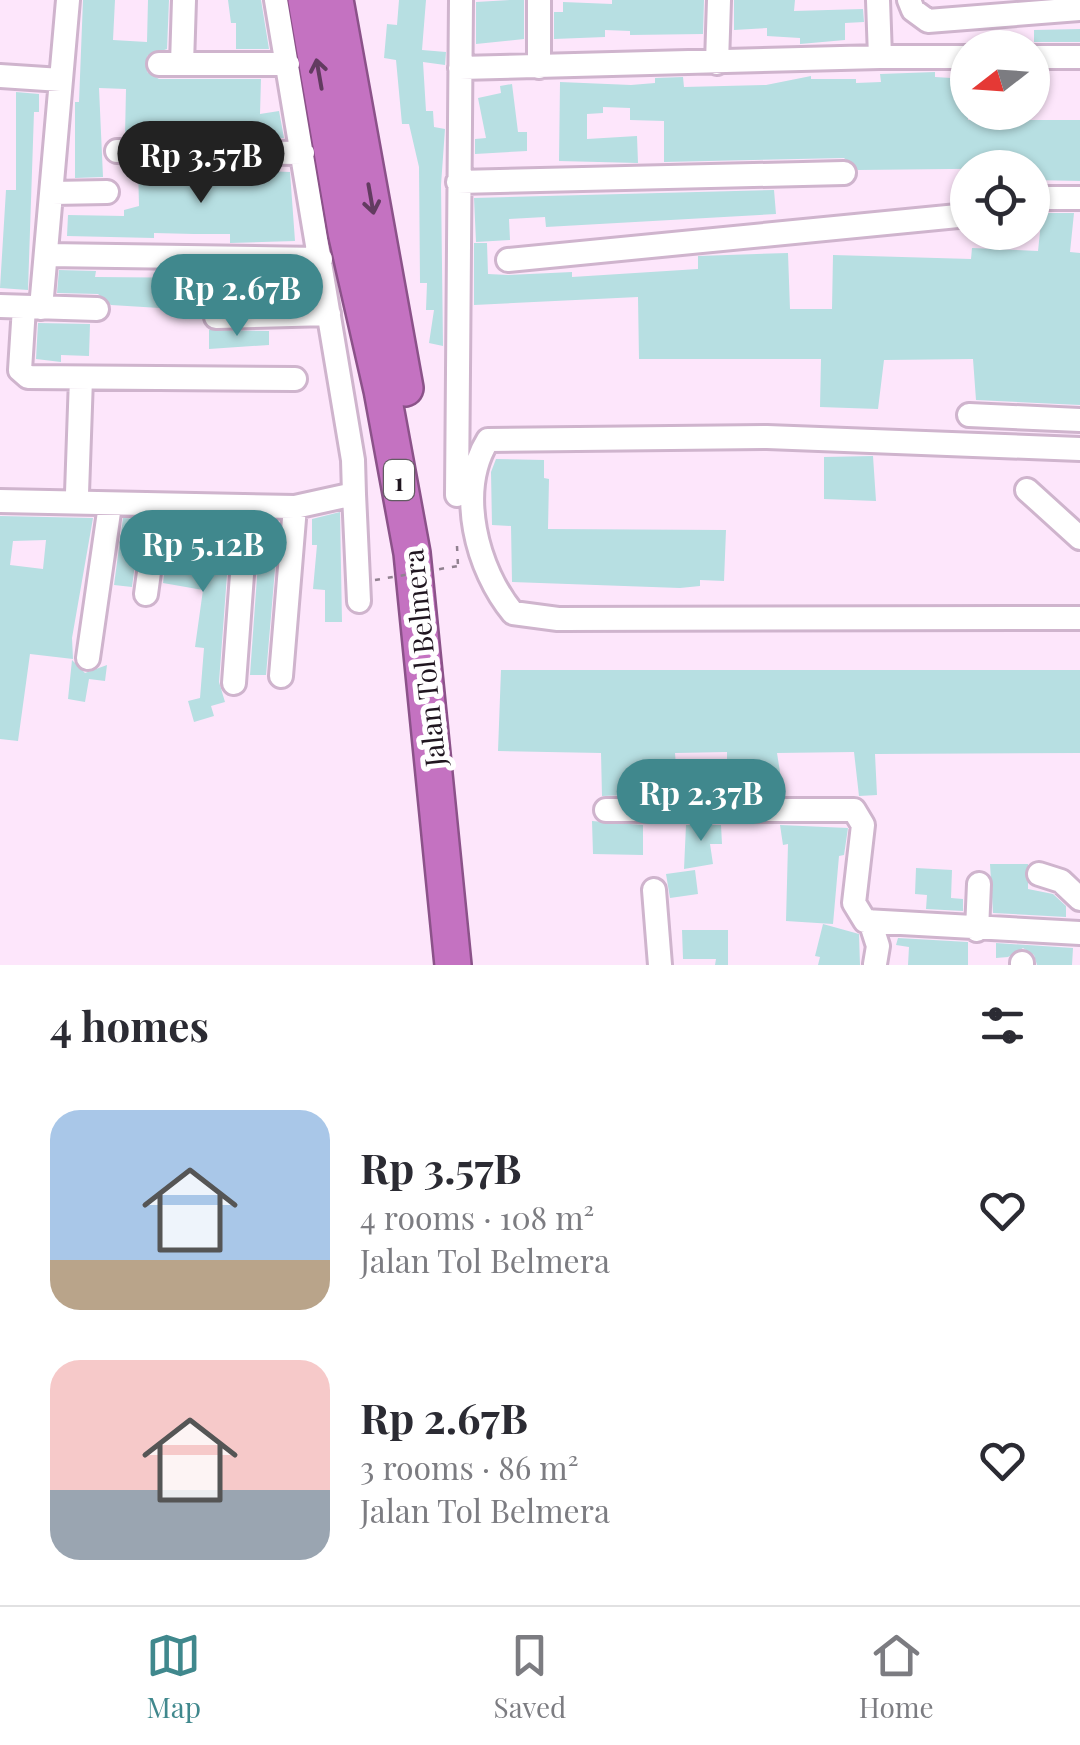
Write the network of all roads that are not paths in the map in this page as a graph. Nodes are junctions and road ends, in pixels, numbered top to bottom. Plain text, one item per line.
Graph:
1 (68, 0) edge
2 (184, 0) edge
3 (276, 0) edge
4 (306, 0) edge
5 (335, 0) edge
6 (460, 0) edge
7 (539, 0) edge
8 (719, 0) edge
9 (878, 0) edge
10 (909, 0) edge
11 (1050, 6) edge
12 (984, 8) edge
13 (1080, 10) edge
14 (1080, 56) edge
15 (880, 57) junction
16 (950, 57) edge
17 (1050, 57) edge
18 (717, 63) junction
19 (288, 64) junction
20 (539, 67) junction
21 (460, 68) junction
22 (0, 76) edge
23 (62, 80) junction
24 (117, 151) dead end
25 (303, 153) junction
26 (844, 172) dead end
27 (458, 182) junction
28 (52, 192) junction
29 (108, 192) dead end
30 (1050, 198) edge
31 (1080, 198) edge
32 (950, 217) edge
33 (48, 255) junction
34 (320, 259) junction
35 (508, 260) dead end
36 (0, 306) edge
37 (33, 308) junction
38 (97, 309) dead end
39 (329, 314) junction
40 (216, 316) dead end
41 (81, 378) junction
42 (295, 379) dead end
43 (969, 415) dead end
44 (1080, 420) edge
45 (1080, 449) edge
46 (1027, 490) dead end
47 (77, 493) dead end
48 (354, 494) junction
49 (457, 495) dead end
50 (0, 502) edge
51 (110, 505) junction
52 (158, 507) junction
53 (294, 507) junction
54 (247, 508) junction
55 (1080, 538) edge
56 (146, 594) dead end
57 (359, 601) dead end
58 (1080, 618) edge
59 (88, 658) dead end
60 (282, 676) dead end
61 (234, 684) dead end
62 (606, 810) dead end
63 (1040, 874) dead end
64 (980, 884) dead end
65 (654, 890) dead end
66 (1080, 899) edge
67 (870, 922) junction
68 (977, 930) junction
69 (1080, 933) edge
70 (874, 964) edge
71 (453, 965) edge
72 (476, 965) edge
73 (660, 965) edge

1 - 23 street
2 - 19 street
3 - 19 street
71 -> 4 highway, Jalan Tol Belmera / 1
5 -> 72 highway, Jalan Tol Belmera / 1
6 - 21 street
7 - 20 street
8 - 18 street
9 - 15 street
10 - 12 street
11 - 12 street
11 - 13 street
14 - 17 street
15 - 16 street
15 - 18 street
18 - 20 street
19 - 25 street
20 - 21 street
21 - 27 street
22 - 23 street
23 - 28 street
24 - 25 street
25 - 34 street
26 - 27 street
27 - 49 street
28 - 29 street
28 - 33 street
30 - 31 street
32 - 35 street
33 - 34 street
33 - 37 street
34 - 39 street
36 - 37 street
37 - 38 street
37 - 41 street
39 - 40 street
39 - 48 street
41 - 42 street
41 - 47 street
43 - 44 street
45 - 58 street
46 - 55 street
48 - 53 street
48 - 57 street
50 - 51 street
51 - 52 street
51 - 59 street
52 - 54 street
52 - 56 street
53 - 54 street
53 - 60 street
54 - 61 street
62 - 67 street
63 - 66 street
64 - 68 street
65 - 73 street
67 - 68 street
67 - 70 street
68 - 69 street

